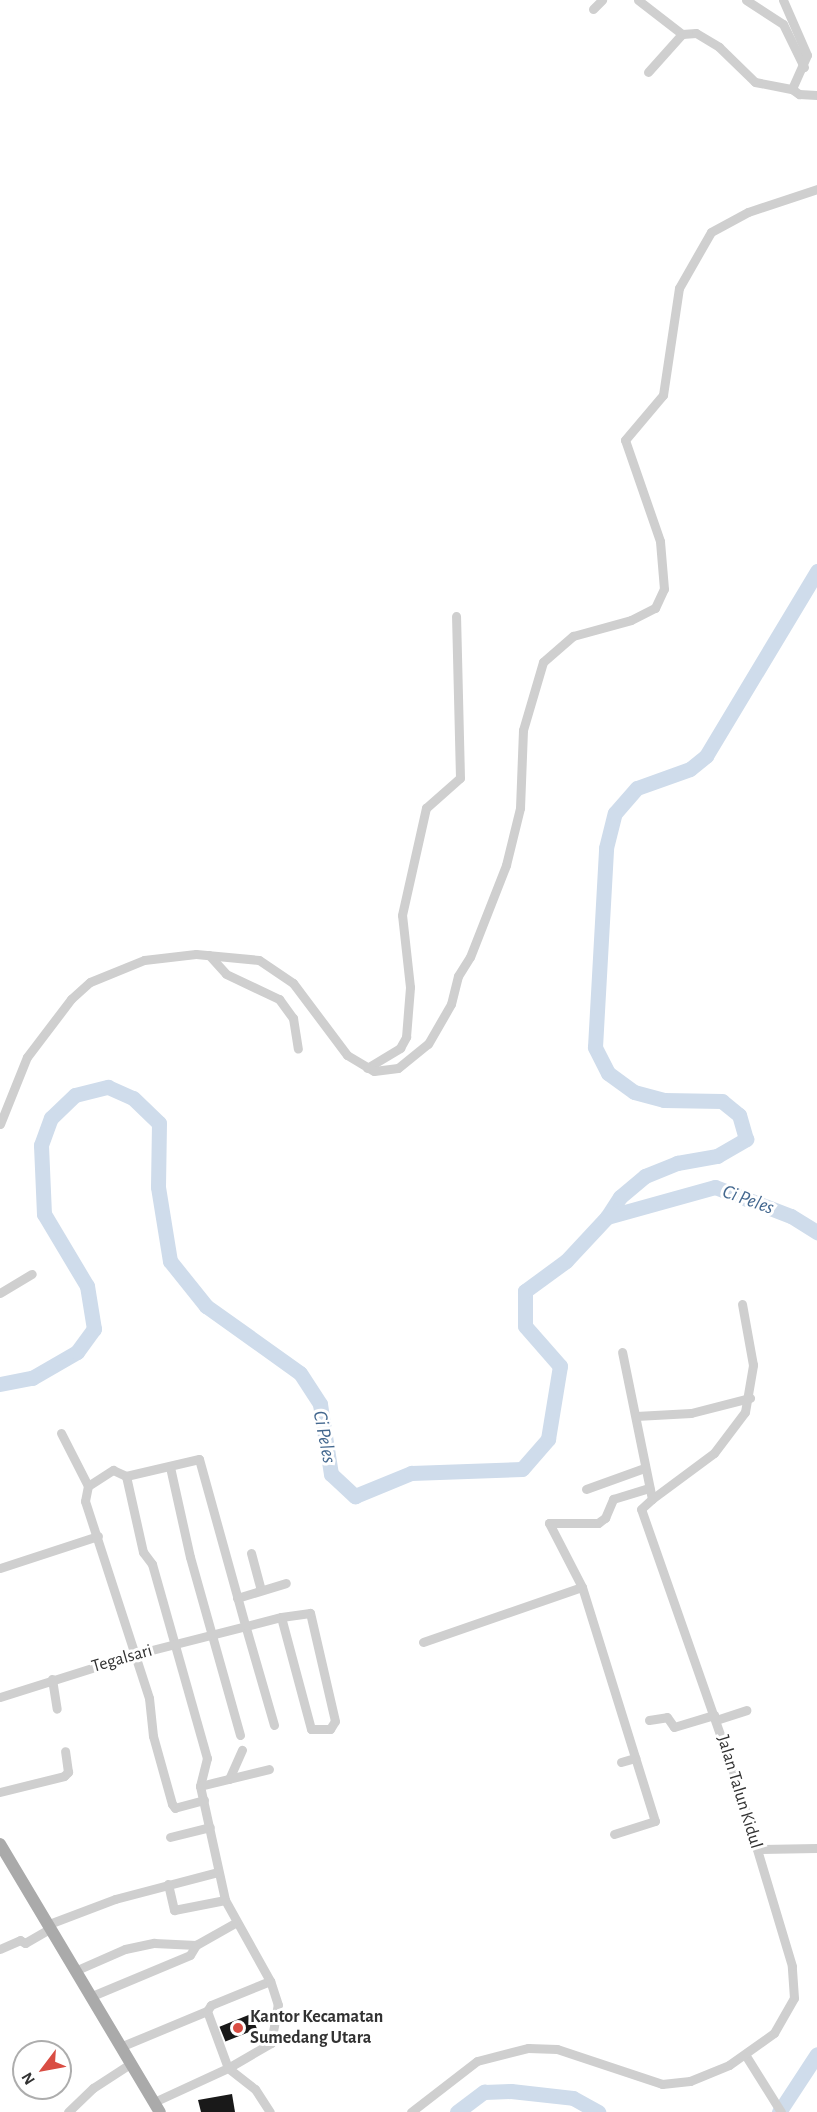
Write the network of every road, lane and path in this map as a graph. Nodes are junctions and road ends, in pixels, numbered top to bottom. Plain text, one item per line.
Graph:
1 (602, 0) edge
2 (638, 0) edge
3 (747, 0) edge
4 (783, 0) edge
5 (593, 9) dead end
6 (682, 34) junction
7 (804, 67) junction
8 (648, 72) dead end
9 (792, 89) junction
10 (817, 95) edge
11 (817, 189) edge
12 (456, 616) dead end
13 (209, 955) junction
14 (298, 1049) dead end
15 (368, 1068) junction
16 (0, 1124) edge
17 (32, 1274) dead end
18 (0, 1293) edge
19 (742, 1304) dead end
20 (622, 1352) dead end
21 (750, 1398) junction
22 (636, 1416) junction
23 (61, 1433) dead end
24 (171, 1467) junction
25 (645, 1468) junction
26 (126, 1476) junction
27 (88, 1486) junction
28 (649, 1488) junction
29 (586, 1490) dead end
30 (652, 1499) junction
31 (98, 1536) junction
32 (251, 1553) dead end
33 (0, 1568) edge
34 (286, 1583) dead end
35 (582, 1587) junction
36 (261, 1590) junction
37 (237, 1598) junction
38 (281, 1617) junction
39 (246, 1627) junction
40 (212, 1636) junction
41 (423, 1642) dead end
42 (174, 1645) junction
43 (136, 1654) junction
44 (52, 1680) junction
45 (0, 1696) edge
46 (57, 1710) dead end
47 (746, 1710) dead end
48 (715, 1717) junction
49 (649, 1720) dead end
50 (274, 1725) dead end
51 (240, 1735) dead end
52 (242, 1750) dead end
53 (65, 1751) dead end
54 (635, 1758) junction
55 (621, 1762) dead end
56 (269, 1769) dead end
57 (229, 1779) junction
58 (200, 1786) junction
59 (0, 1792) edge
60 (204, 1800) junction
61 (210, 1827) junction
62 (614, 1834) dead end
63 (170, 1838) dead end
64 (0, 1844) edge
65 (817, 1848) edge
66 (757, 1849) junction
67 (218, 1872) junction
68 (168, 1884) junction
69 (225, 1900) junction
70 (235, 1923) junction
71 (50, 1926) junction
72 (196, 1945) junction
73 (0, 1949) edge
74 (77, 1970) junction
75 (270, 1980) junction
76 (92, 1996) junction
77 (207, 2011) junction
78 (120, 2047) junction
79 (746, 2056) junction
80 (130, 2064) junction
81 (228, 2068) junction
82 (157, 2107) edge
83 (68, 2112) edge
84 (270, 2112) edge
85 (411, 2112) edge
86 (781, 2112) edge

1 - 5 street
2 - 6 street
3 - 7 street
4 - 7 street
6 - 8 street
6 - 9 street
7 - 9 street
9 - 10 street
11 - 15 street
12 - 15 street
13 - 14 street
13 - 15 street
13 - 16 street
17 - 18 street
19 - 21 street
20 - 22 street
21 - 22 street
21 - 30 street
22 - 25 street
23 - 27 street
24 - 26 street
24 - 37 street
24 - 40 street
25 - 28 street
25 - 29 street
26 - 27 street
26 - 42 street
27 - 31 street
28 - 30 street
28 - 35 street
30 - 48 street, Jalan Talun Kidul
31 - 33 street
31 - 43 street
32 - 36 street
34 - 36 street
35 - 41 street
35 - 54 street
36 - 37 street
37 - 39 street
38 - 38 street, Tegalsari
38 - 39 street, Tegalsari
39 - 40 street, Tegalsari
39 - 50 street
40 - 42 street, Tegalsari
40 - 51 street
42 - 43 street, Tegalsari
42 - 58 street
43 - 44 street, Tegalsari
43 - 60 street
44 - 45 street, Tegalsari
44 - 46 street
47 - 48 street
48 - 49 street
48 - 66 street, Jalan Talun Kidul
52 - 57 street
53 - 59 street
54 - 55 street
54 - 62 street
56 - 57 street
57 - 58 street
58 - 60 street
60 - 61 street
61 - 63 street
61 - 67 street
64 - 71 main road
65 - 66 street
66 - 79 street, Jalan Talun Kidul
67 - 68 street
67 - 69 street
68 - 69 street
68 - 71 street
69 - 70 street
70 - 72 street
70 - 75 street
71 - 73 street
71 - 74 main road
72 - 74 street
72 - 76 street
74 - 76 main road
75 - 77 street
75 - 81 street
76 - 78 main road
77 - 78 street
77 - 81 street
78 - 80 main road
79 - 85 street, Jalan Talun Kidul
79 - 86 street
80 - 82 main road
80 - 83 street
81 - 82 street
81 - 84 street

